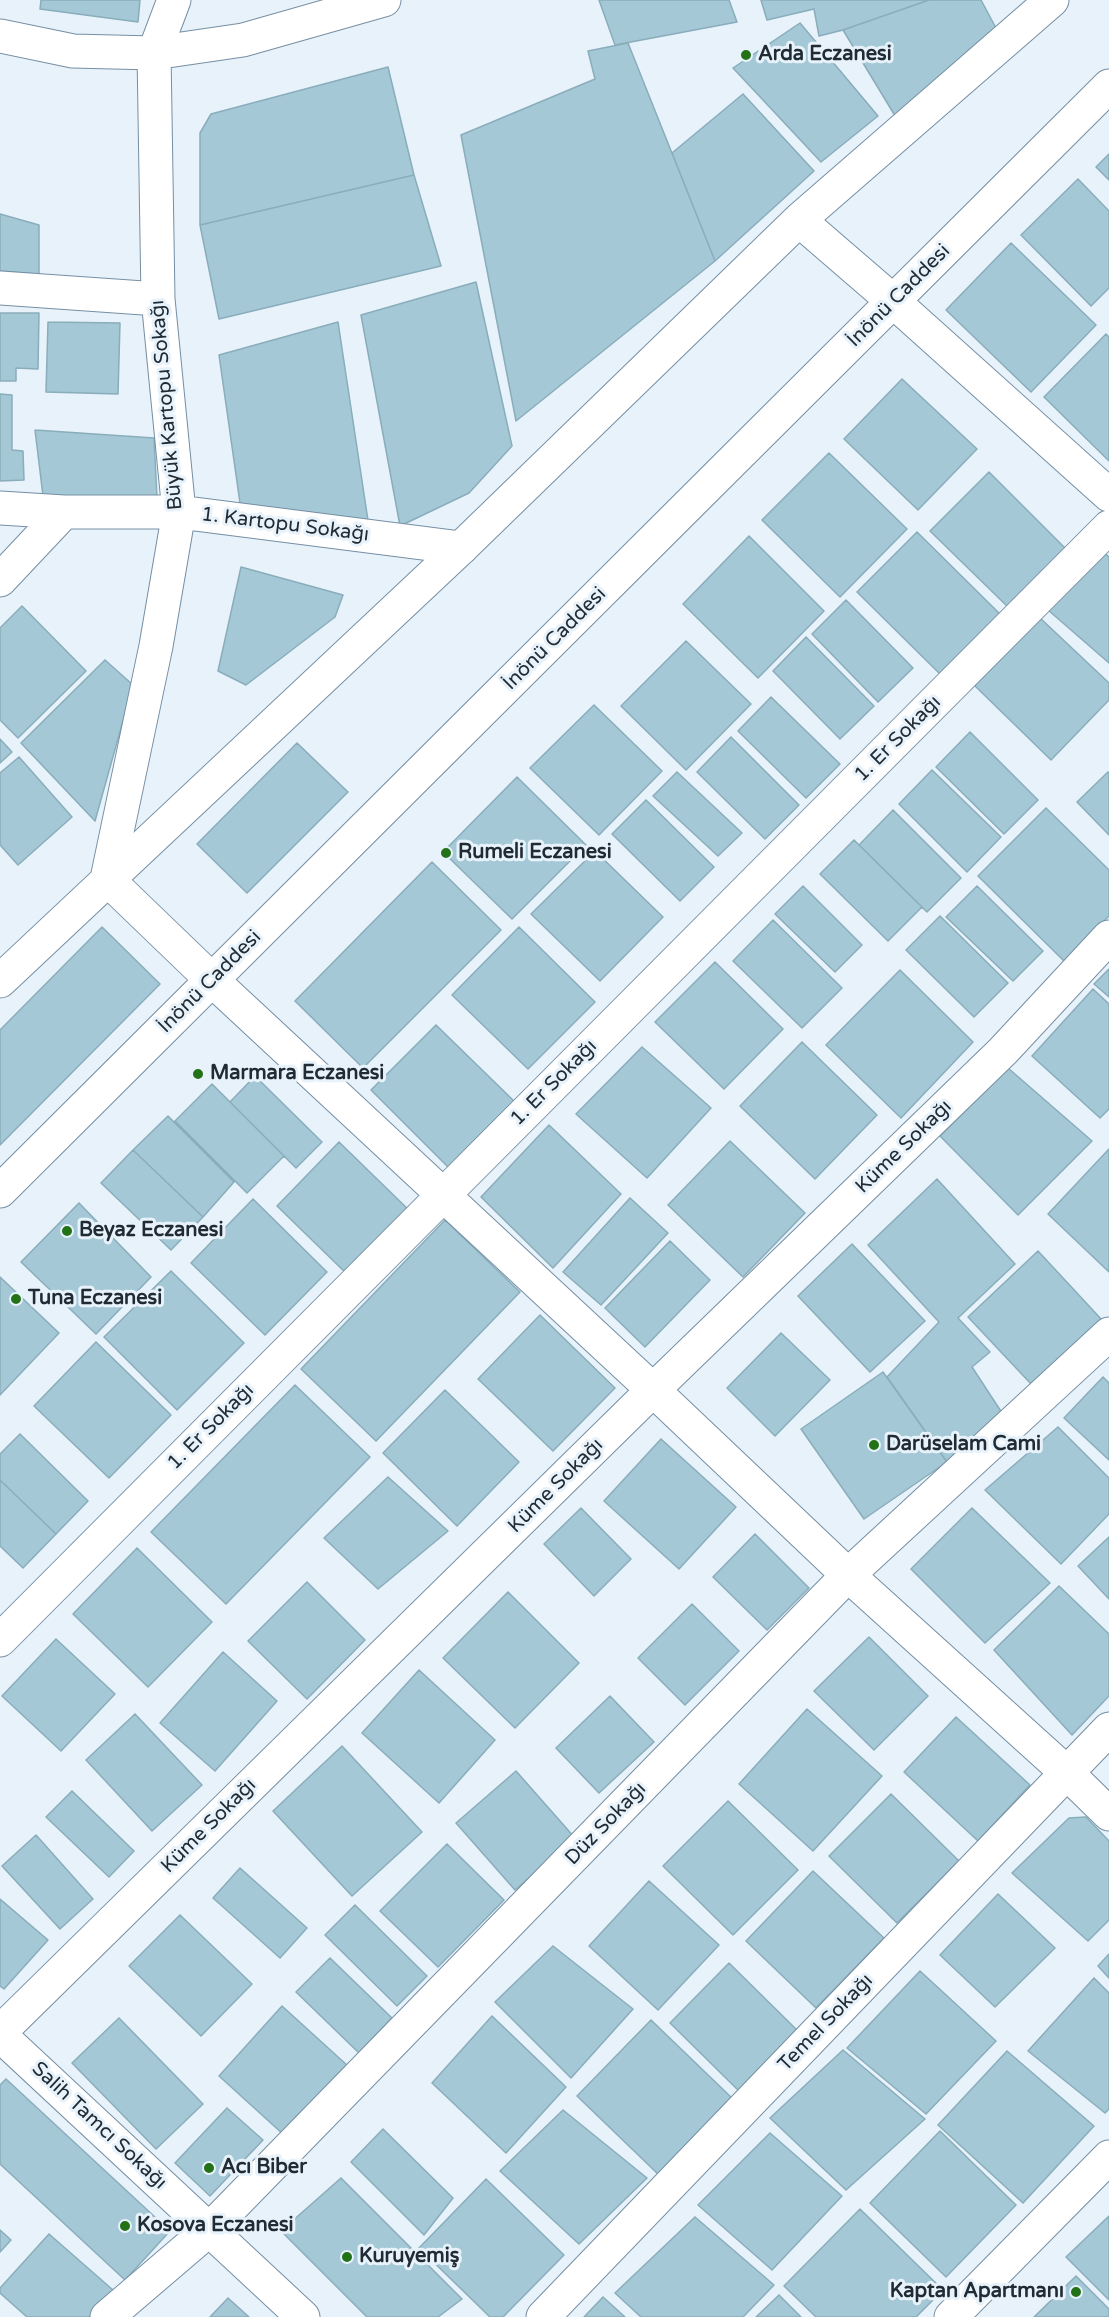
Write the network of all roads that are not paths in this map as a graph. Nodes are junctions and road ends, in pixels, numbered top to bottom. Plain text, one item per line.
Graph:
1 (174, 0) edge
2 (384, 0) edge
3 (1046, 2) edge
4 (0, 36) edge
5 (154, 53) junction
6 (1109, 86) edge
7 (799, 220) junction
8 (0, 288) edge
9 (158, 299) junction
10 (894, 302) junction
11 (1109, 495) edge
12 (0, 508) edge
13 (64, 512) junction
14 (178, 512) junction
15 (1109, 527) edge
16 (461, 548) junction
17 (0, 580) edge
18 (106, 879) junction
19 (1109, 937) edge
20 (212, 980) junction
21 (0, 981) edge
22 (0, 1191) edge
23 (442, 1195) junction
24 (1109, 1334) edge
25 (653, 1390) junction
26 (848, 1575) junction
27 (0, 1640) edge
28 (1109, 1729) edge
29 (1067, 1773) junction
30 (1109, 1814) edge
31 (0, 2033) edge
32 (1109, 2157) edge
33 (210, 2229) junction
34 (107, 2317) edge
35 (303, 2317) edge
36 (543, 2317) edge
37 (951, 2317) edge

1 - 5 street, Büyük Kartopu Sokağı
2 - 5 street
3 - 7 street
4 - 5 street
5 - 9 street, Büyük Kartopu Sokağı
6 - 10 street, İnönü Caddesi
7 - 10 street
7 - 16 street
8 - 9 street
9 - 14 street, Büyük Kartopu Sokağı
10 - 11 street
10 - 20 street, İnönü Caddesi
12 - 13 street, 1. Kartopu Sokağı
13 - 14 street, 1. Kartopu Sokağı
13 - 17 street
14 - 16 street, 1. Kartopu Sokağı
14 - 18 street, Büyük Kartopu Sokağı
15 - 23 street, 1. Er Sokağı
16 - 18 street
18 - 20 street
18 - 21 street
19 - 25 street, Küme Sokağı
20 - 22 street, İnönü Caddesi
20 - 23 street
23 - 25 street
23 - 27 street, 1. Er Sokağı
24 - 26 street, Düz Sokağı
25 - 26 street
25 - 31 street, Küme Sokağı
26 - 29 street
26 - 33 street, Düz Sokağı
28 - 29 street, Temel Sokağı
29 - 30 street
29 - 36 street, Temel Sokağı
31 - 33 street, Salih Tamcı Sokağı
32 - 37 street
33 - 34 street, Düz Sokağı
33 - 35 street, Salih Tamcı Sokağı

